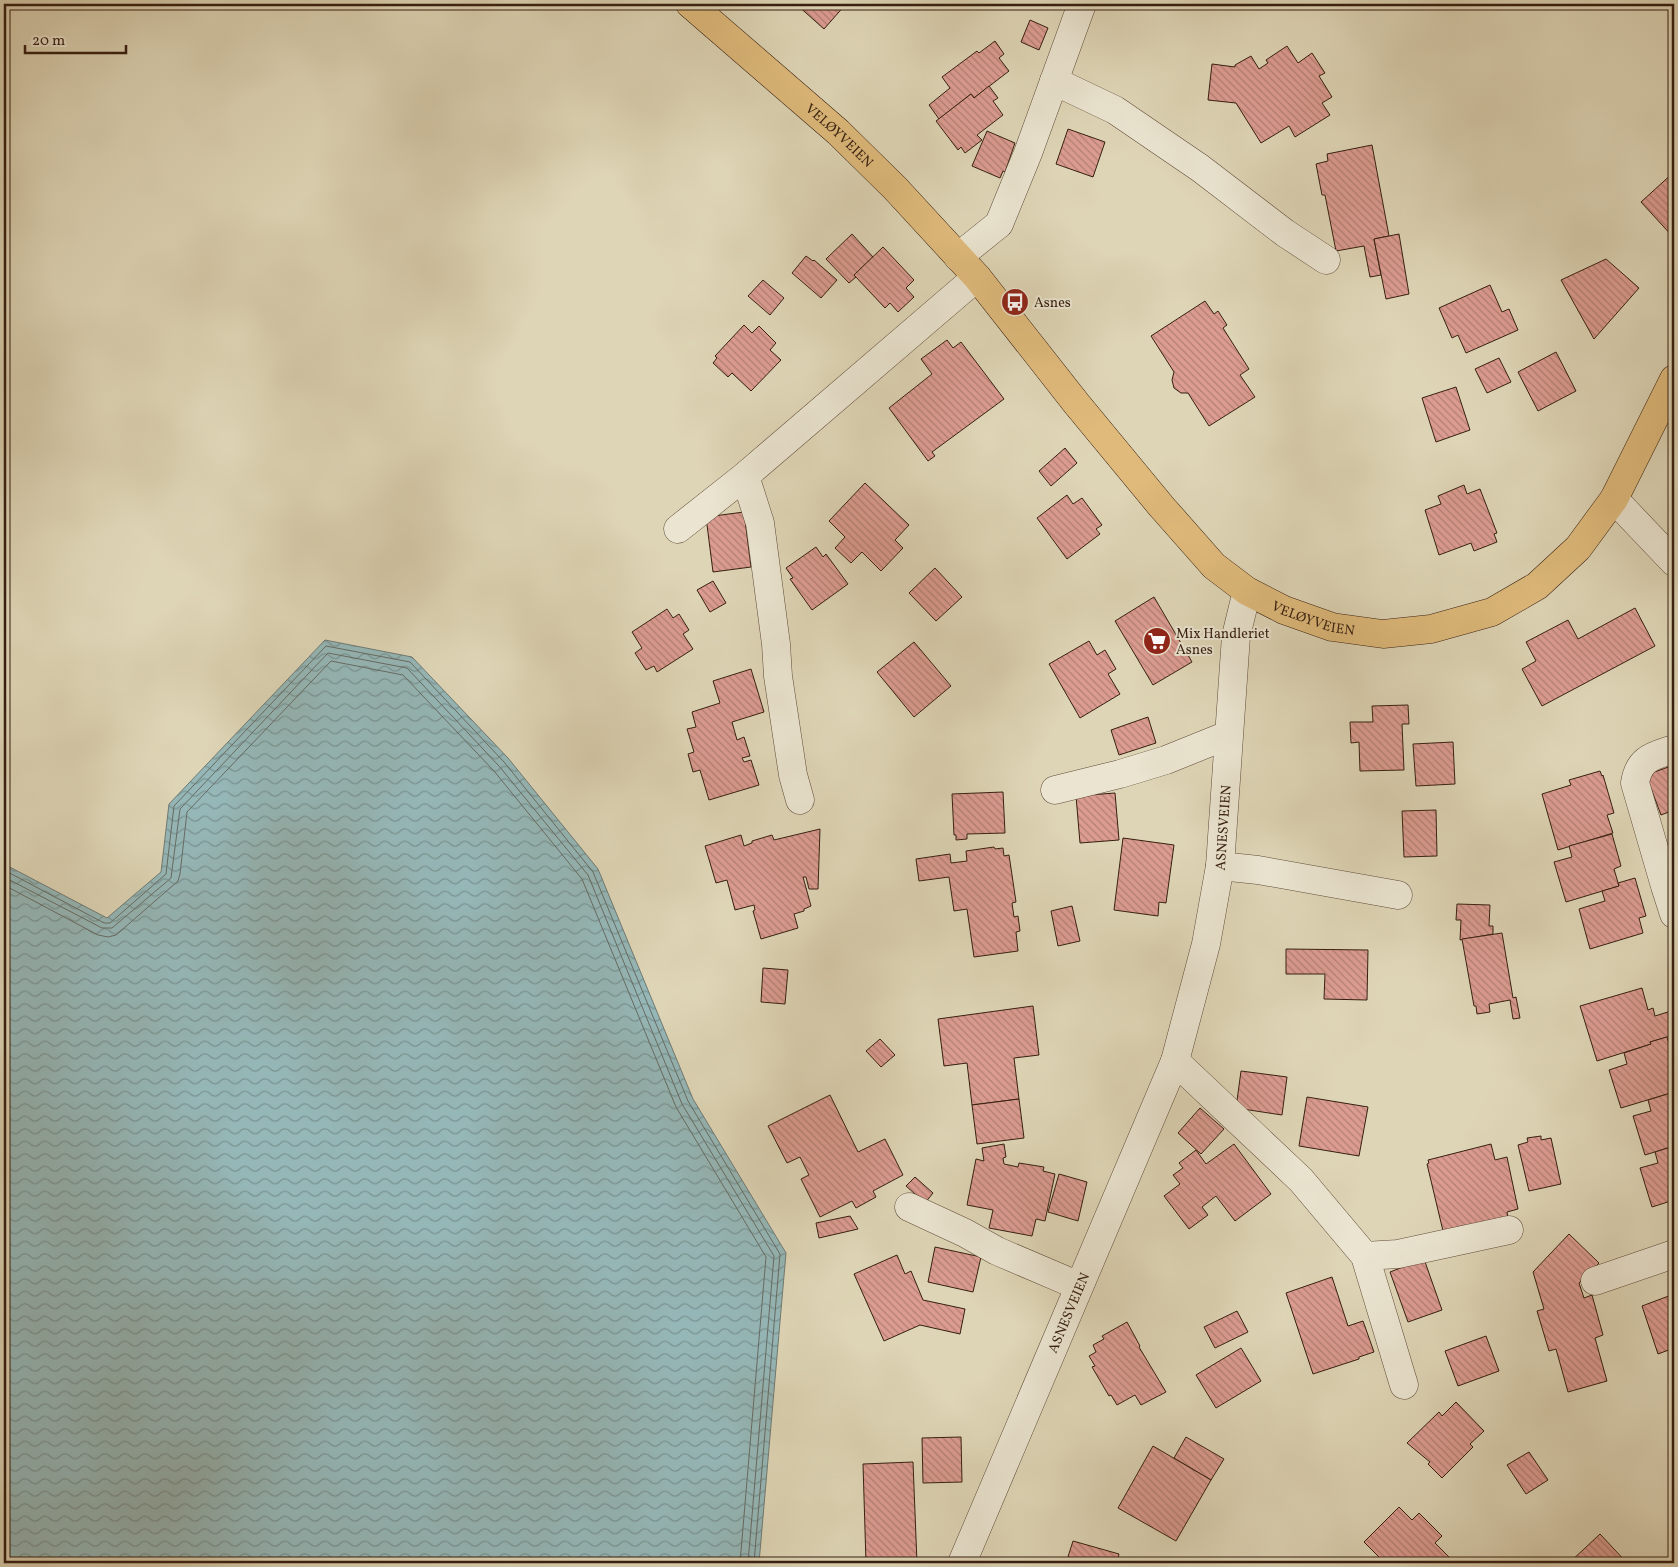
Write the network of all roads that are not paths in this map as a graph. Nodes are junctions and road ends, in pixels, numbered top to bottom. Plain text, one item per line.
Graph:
1 (690, 4) edge
2 (1082, 4) edge
3 (1054, 81) junction
4 (958, 257) junction
5 (1326, 260) dead end
6 (977, 277) junction
7 (1674, 379) edge
8 (745, 476) junction
9 (1614, 499) junction
10 (678, 528) dead end
11 (1674, 562) edge
12 (1247, 591) junction
13 (1228, 735) junction
14 (1674, 749) edge
15 (1055, 790) dead end
16 (800, 800) dead end
17 (1220, 866) junction
18 (1398, 894) dead end
19 (1674, 914) edge
20 (1176, 1061) junction
21 (909, 1208) dead end
22 (1509, 1230) dead end
23 (1674, 1254) edge
24 (1365, 1256) junction
25 (1595, 1281) dead end
26 (1079, 1286) junction
27 (1404, 1384) dead end
28 (962, 1563) edge

1 - 4 main road, VELØYVEIEN
2 - 3 street
3 - 4 street
3 - 5 street
4 - 6 main road, VELØYVEIEN
6 - 8 street
6 - 12 main road, VELØYVEIEN
7 - 9 main road, VELØYVEIEN
8 - 10 street
8 - 16 street
9 - 11 street
9 - 12 main road, VELØYVEIEN
12 - 13 street, ASNESVEIEN
13 - 15 street
13 - 17 street, ASNESVEIEN
14 - 19 street
17 - 18 street
17 - 20 street, ASNESVEIEN
20 - 24 street
20 - 26 street, ASNESVEIEN
21 - 26 street
22 - 24 street
23 - 25 street
24 - 27 street
26 - 28 street, ASNESVEIEN

